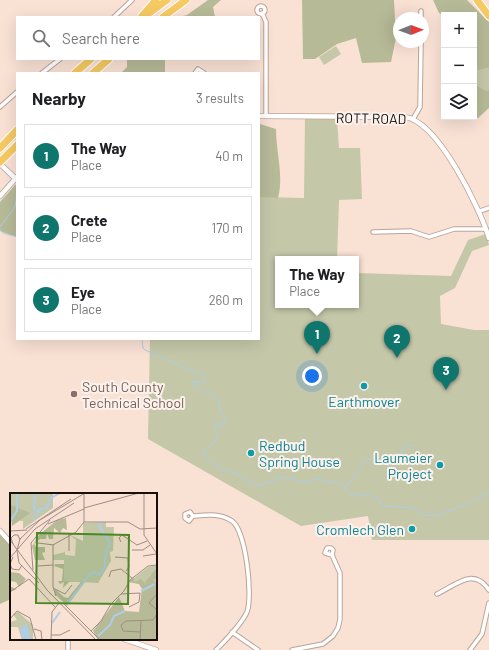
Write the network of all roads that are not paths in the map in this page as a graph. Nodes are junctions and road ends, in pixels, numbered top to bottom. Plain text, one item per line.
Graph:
1 (132, 0) edge
2 (156, 0) edge
3 (167, 0) edge
4 (186, 0) edge
5 (477, 0) edge
6 (262, 14) dead end
7 (488, 15) edge
8 (115, 16) edge
9 (142, 16) edge
10 (145, 16) edge
11 (164, 16) edge
12 (421, 48) edge
13 (59, 60) edge
14 (91, 60) edge
15 (108, 60) edge
16 (43, 72) edge
17 (76, 72) edge
18 (94, 72) edge
19 (16, 93) edge
20 (0, 107) edge
21 (260, 116) edge
22 (266, 116) junction
23 (412, 119) junction
24 (16, 131) edge
25 (16, 146) edge
26 (0, 148) edge
27 (0, 163) edge
28 (16, 177) edge
29 (0, 196) edge
30 (489, 208) edge
31 (480, 211) junction
32 (486, 229) junction
33 (373, 232) dead end
34 (489, 238) edge
35 (193, 516) dead end
36 (0, 531) edge
37 (10, 542) edge
38 (332, 555) dead end
39 (489, 590) edge
40 (437, 594) dead end
41 (489, 603) edge
42 (232, 632) junction
43 (127, 640) edge
44 (156, 650) edge
45 (216, 650) edge
46 (258, 650) edge
47 (292, 650) edge
48 (470, 650) edge

1 - 8 street
2 - 9 highway
3 - 10 highway
4 - 11 highway
5 - 7 highway
6 - 22 street
12 - 23 street
13 - 16 street
14 - 17 highway
15 - 18 highway
19 - 20 street
21 - 22 street, ROTT ROAD
22 - 23 street, ROTT ROAD
23 - 31 street, ROTT ROAD
24 - 26 highway
25 - 27 highway
27 - 28 street
28 - 29 street
30 - 31 street
31 - 32 street, ROTT ROAD
32 - 33 street
32 - 34 street, ROTT ROAD
35 - 42 street
36 - 37 street
38 - 47 street
39 - 40 street
41 - 48 street
42 - 45 street
42 - 46 street
43 - 44 street

